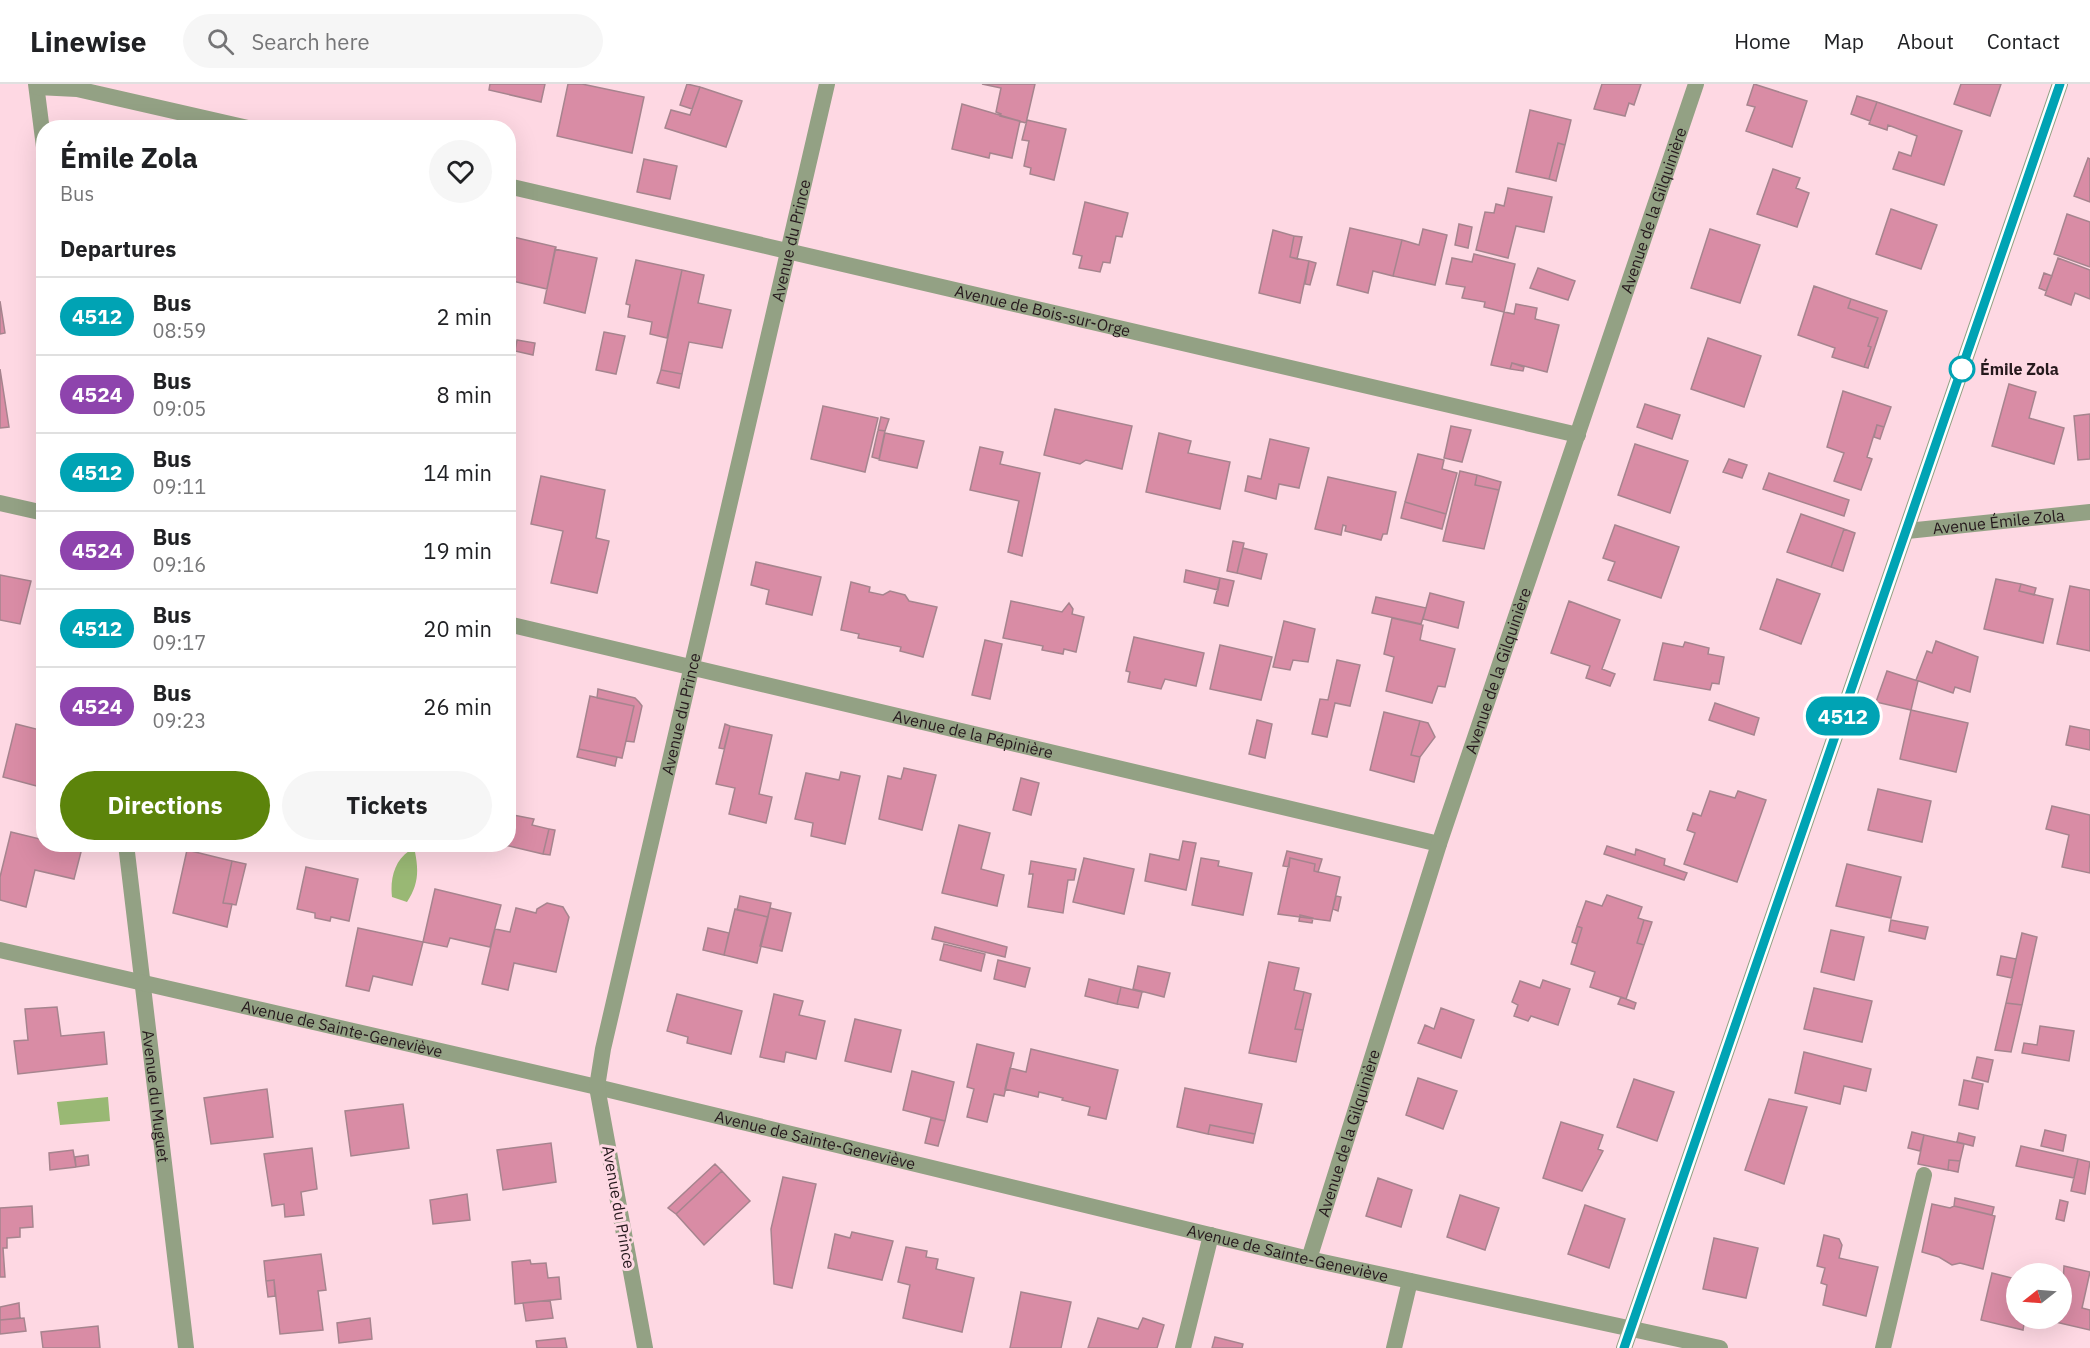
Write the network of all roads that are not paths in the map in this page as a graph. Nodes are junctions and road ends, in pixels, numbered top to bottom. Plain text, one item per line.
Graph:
1 (828, 84) edge
2 (1696, 84) edge
3 (2060, 84) edge
4 (36, 85) edge
5 (41, 120) edge
6 (213, 120) edge
7 (516, 188) edge
8 (790, 250) junction
9 (1578, 435) junction
10 (0, 503) edge
11 (36, 511) edge
12 (2090, 512) edge
13 (1907, 531) junction
14 (516, 626) edge
15 (693, 668) junction
16 (1439, 844) junction
17 (127, 852) edge
18 (0, 950) edge
19 (143, 983) junction
20 (597, 1087) junction
21 (1924, 1175) dead end
22 (1211, 1235) junction
23 (1309, 1259) junction
24 (1410, 1281) junction
25 (1631, 1328) junction
26 (186, 1348) edge
27 (645, 1348) edge
28 (1184, 1348) edge
29 (1394, 1348) edge
30 (1624, 1348) edge
31 (1720, 1348) edge
32 (1883, 1348) edge

1 - 8 street, Avenue du Prince
2 - 9 street, Avenue de la Gilquinière
3 - 13 street
4 - 5 street
4 - 6 street
7 - 8 street, Avenue de Bois-sur-Orge
8 - 9 street, Avenue de Bois-sur-Orge
8 - 15 street, Avenue du Prince
9 - 16 street, Avenue de la Gilquinière
10 - 11 street
12 - 13 street, Avenue Émile Zola
13 - 25 street
14 - 15 street, Avenue de la Pépinière
15 - 16 street, Avenue de la Pépinière
15 - 20 street, Avenue du Prince
16 - 23 street, Avenue de la Gilquinière
17 - 19 street, Avenue du Muguet
18 - 19 street, Avenue de Sainte-Geneviève
19 - 20 street, Avenue de Sainte-Geneviève
19 - 26 street, Avenue du Muguet
20 - 22 street, Avenue de Sainte-Geneviève
20 - 27 street, Avenue du Prince
21 - 32 street
22 - 23 street, Avenue de Sainte-Geneviève
22 - 28 street
23 - 24 street, Avenue de Sainte-Geneviève
24 - 25 street, Avenue de Sainte-Geneviève
24 - 29 street
25 - 30 street
25 - 31 street, Avenue de Sainte-Geneviève

